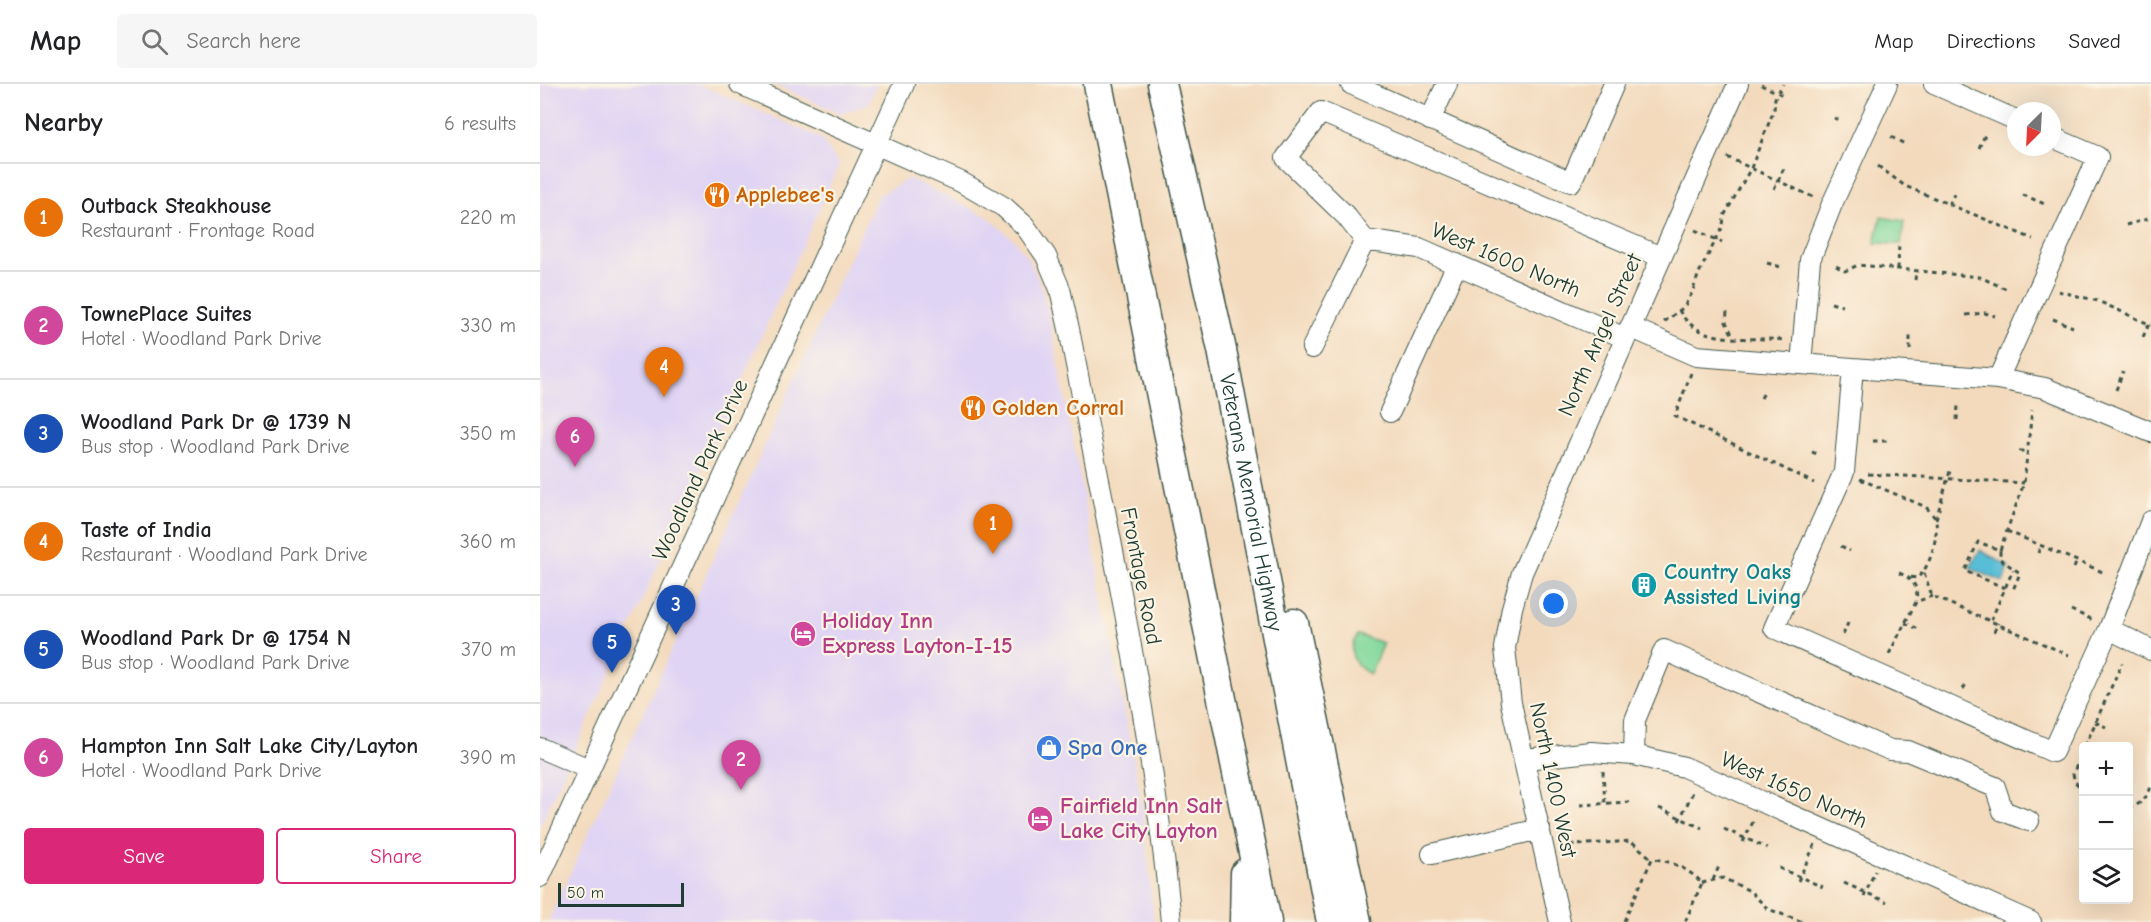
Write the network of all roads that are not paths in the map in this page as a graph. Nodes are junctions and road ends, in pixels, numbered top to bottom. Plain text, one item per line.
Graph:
1 (740, 84) edge
2 (904, 84) edge
3 (1098, 84) edge
4 (1162, 84) edge
5 (1351, 84) edge
6 (1447, 84) edge
7 (1614, 84) edge
8 (1738, 84) edge
9 (1887, 84) edge
10 (1934, 84) edge
11 (2007, 116) edge
12 (1430, 120) junction
13 (2061, 141) edge
14 (875, 146) junction
15 (1365, 240) junction
16 (1661, 257) junction
17 (1457, 264) junction
18 (1627, 332) junction
19 (1312, 348) dead end
20 (1222, 350) junction
21 (1801, 364) junction
22 (1853, 368) junction
23 (1998, 379) junction
24 (1389, 412) dead end
25 (2151, 432) edge
26 (2151, 521) edge
27 (2105, 626) junction
28 (1505, 648) joint
29 (2151, 650) edge
30 (540, 747) edge
31 (1634, 756) junction
32 (1525, 759) junction
33 (589, 770) junction
34 (2029, 821) dead end
35 (1247, 822) junction
36 (1542, 838) junction
37 (1432, 854) dead end
38 (540, 877) edge
39 (2003, 916) edge
40 (1171, 922) edge
41 (1244, 922) edge
42 (1267, 922) edge
43 (1331, 922) edge
44 (1357, 922) edge
45 (1560, 922) edge
46 (2031, 922) edge

1 - 14 street, Frontage Road
2 - 14 street, Woodland Park Drive
3 - 35 highway
4 - 20 highway, Veterans Memorial Highway
5 - 12 street
6 - 12 street
7 - 12 street
8 - 16 street, North Angel Street
9 - 21 street
10 - 11 street
13 - 23 street
14 - 33 street, Woodland Park Drive
14 - 40 street, Frontage Road
15 - 16 street
15 - 17 street, West 1600 North
15 - 19 street
16 - 18 street, North Angel Street
17 - 18 street, West 1600 North
17 - 24 street
18 - 21 street, West 1600 North
18 - 28 street, North Angel Street
20 - 43 highway, Veterans Memorial Highway
20 - 44 highway
21 - 22 street, West 1600 North
22 - 23 street, West 1600 North
22 - 27 street
23 - 25 street, West 1600 North
26 - 27 street
27 - 29 street
28 - 32 street, North 1400 West
30 - 33 street
31 - 32 street, West 1650 North
31 - 34 street
31 - 39 street, West 1650 North
32 - 36 street, North 1400 West
33 - 38 street, Woodland Park Drive
35 - 41 highway
35 - 42 highway
36 - 37 street
36 - 45 street, North 1400 West
39 - 46 street, West 1650 North

